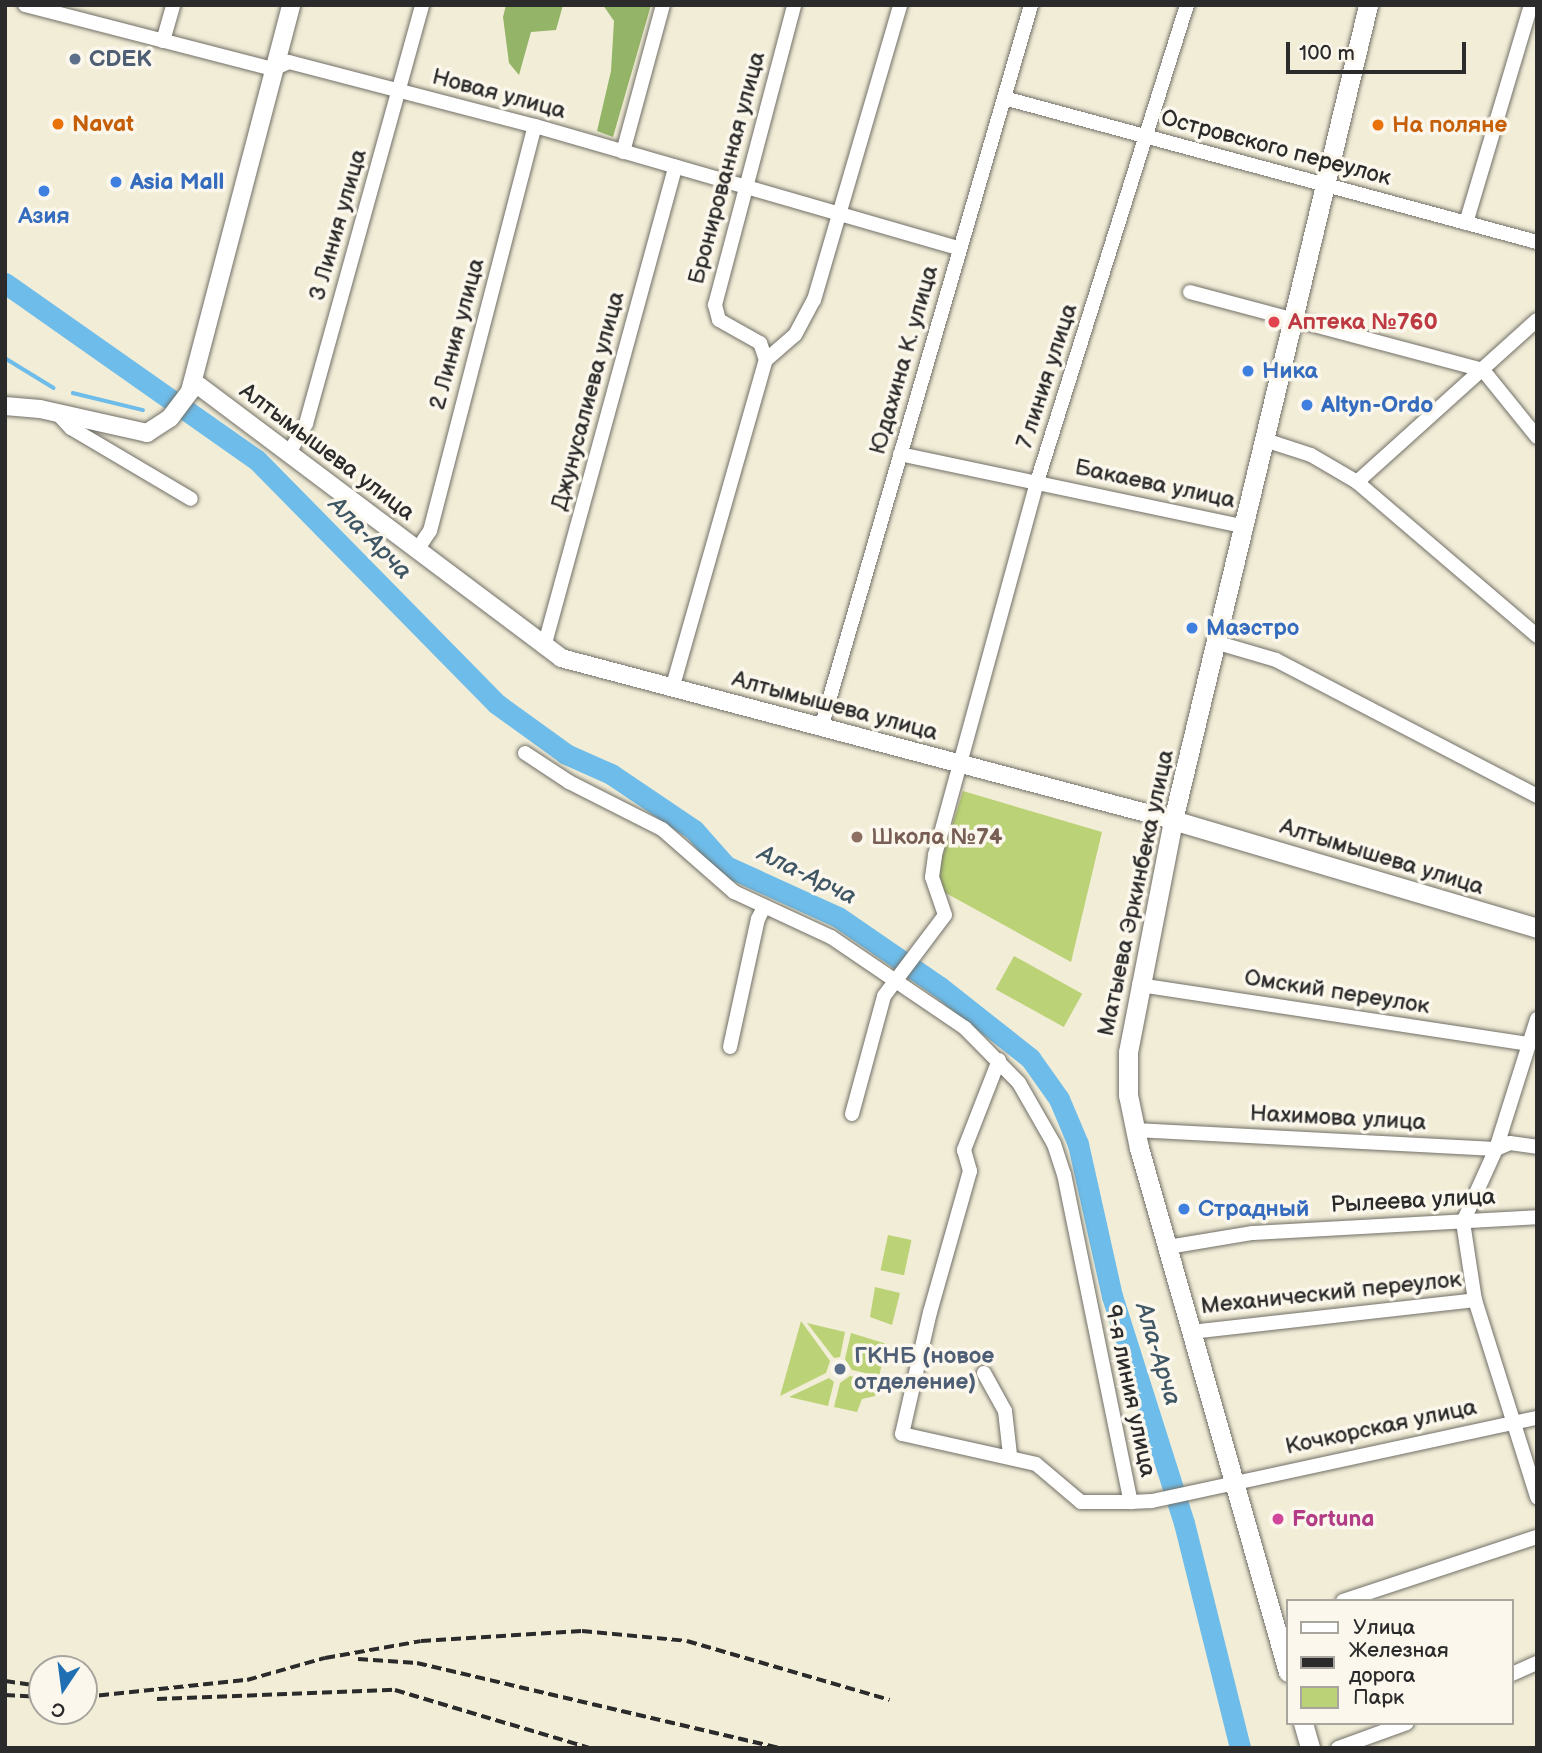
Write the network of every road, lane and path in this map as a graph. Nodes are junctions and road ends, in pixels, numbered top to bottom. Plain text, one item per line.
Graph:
1 (25, 5) edge
2 (173, 5) edge
3 (291, 5) edge
4 (422, 5) edge
5 (663, 5) edge
6 (794, 5) edge
7 (900, 5) edge
8 (1031, 5) edge
9 (1187, 5) edge
10 (1368, 5) edge
11 (1531, 5) edge
12 (60, 10) edge
13 (163, 41) junction
14 (273, 69) junction
15 (398, 91) junction
16 (1003, 98) junction
17 (535, 126) junction
18 (1147, 137) junction
19 (623, 152) junction
20 (676, 167) junction
21 (1325, 185) junction
22 (746, 186) junction
23 (840, 213) junction
24 (1466, 223) junction
25 (1537, 242) edge
26 (960, 250) junction
27 (1190, 292) dead end
28 (1294, 317) junction
29 (1537, 320) edge
30 (766, 360) junction
31 (1483, 370) junction
32 (192, 387) junction
33 (5, 406) edge
34 (57, 413) junction
35 (1537, 437) edge
36 (1265, 440) junction
37 (289, 453) junction
38 (900, 454) junction
39 (1357, 482) junction
40 (1036, 485) junction
41 (191, 499) dead end
42 (1245, 527) junction
43 (417, 550) junction
44 (1537, 636) edge
45 (1218, 643) junction
46 (544, 648) junction
47 (672, 689) junction
48 (821, 728) junction
49 (525, 753) dead end
50 (962, 765) junction
51 (1537, 796) edge
52 (1173, 820) junction
53 (764, 907) junction
54 (1537, 928) edge
55 (896, 981) junction
56 (1139, 985) junction
57 (1537, 1019) edge
58 (1528, 1044) junction
59 (730, 1046) dead end
60 (999, 1060) junction
61 (852, 1114) dead end
62 (1135, 1130) junction
63 (1537, 1147) edge
64 (1496, 1149) junction
65 (1537, 1217) edge
66 (1463, 1222) junction
67 (1168, 1247) junction
68 (1475, 1300) junction
69 (1191, 1332) junction
70 (984, 1373) dead end
71 (1537, 1418) edge
72 (1511, 1423) junction
73 (1010, 1455) junction
74 (1234, 1482) junction
75 (1537, 1497) edge
76 (1131, 1502) junction
77 (1537, 1536) edge
78 (1349, 1599) edge
79 (1281, 1621) edge
80 (1286, 1657) edge
81 (1537, 1663) edge
82 (1514, 1673) edge
83 (1304, 1725) edge
84 (1401, 1725) edge
85 (1310, 1748) edge
86 (1338, 1748) edge

1 - 12 street, Новая улица
2 - 13 street
3 - 14 street
4 - 15 street, 3 Линия улица
5 - 19 street
6 - 22 street, Бронированная улица
7 - 23 street
8 - 16 street, Юдахина К. улица
9 - 18 street, 7 линия улица
10 - 21 main road, Бакаева улица
11 - 24 street
12 - 13 street, Новая улица
13 - 14 street, Новая улица
14 - 15 street, Новая улица
14 - 32 street
15 - 17 street, Новая улица
15 - 37 street, 3 Линия улица
16 - 18 street, Островского переулок
16 - 26 street, Юдахина К. улица
17 - 19 street, Новая улица
17 - 43 street, 2 Линия улица
18 - 21 street, Островского переулок
18 - 40 street, 7 линия улица
19 - 20 street, Новая улица
20 - 22 street, Новая улица
20 - 46 street, Джунусалиева улица
21 - 24 street, Островского переулок
21 - 28 main road, Бакаева улица
22 - 23 street, Новая улица
22 - 30 street, Бронированная улица
23 - 26 street, Новая улица
23 - 30 street
24 - 25 street, Островского переулок
26 - 38 street, Юдахина К. улица
27 - 28 street
28 - 31 street
28 - 36 main road, Бакаева улица
29 - 31 street
30 - 47 street
31 - 35 street
31 - 39 street
32 - 34 street
32 - 37 street, Алтымышева улица
33 - 34 street
34 - 41 street
36 - 39 street
36 - 42 main road, Бакаева улица
37 - 43 street, Алтымышева улица
38 - 40 street, Бакаева улица
38 - 48 street, Юдахина К. улица
39 - 44 street
40 - 42 street, Бакаева улица
40 - 50 street, 7 линия улица
42 - 45 main road, Матыева Эркинбека улица
43 - 46 street, Алтымышева улица
45 - 51 street
45 - 52 main road, Матыева Эркинбека улица
46 - 47 street, Алтымышева улица
47 - 48 street, Алтымышева улица
48 - 50 street, Алтымышева улица
49 - 53 street, 9-я линия улица
50 - 52 street, Алтымышева улица
50 - 55 street, 7 линия улица
52 - 54 main road, Алтымышева улица
52 - 56 main road, Матыева Эркинбека улица
53 - 55 street, 9-я линия улица
53 - 59 street
55 - 60 street, 9-я линия улица
55 - 61 street
56 - 58 street, Омский переулок
56 - 62 main road, Матыева Эркинбека улица
57 - 58 street
58 - 64 street
60 - 73 street
60 - 76 street, 9-я линия улица
62 - 64 street, Нахимова улица
62 - 67 main road, Матыева Эркинбека улица
63 - 64 street, Нахимова улица
64 - 66 street
65 - 66 street, Рылеева улица
66 - 67 street, Рылеева улица
66 - 68 street
67 - 69 main road, Матыева Эркинбека улица
68 - 69 street, Механический переулок
68 - 72 street
69 - 74 main road, Матыева Эркинбека улица
70 - 73 street
71 - 72 street, Кочкорская улица
72 - 74 street, Кочкорская улица
72 - 75 street
73 - 76 street
74 - 76 street, 9-я линия улица
74 - 79 main road, Матыева Эркинбека улица
77 - 78 street
79 - 80 main road, Матыева Эркинбека улица
81 - 82 street
83 - 85 main road
84 - 86 street

